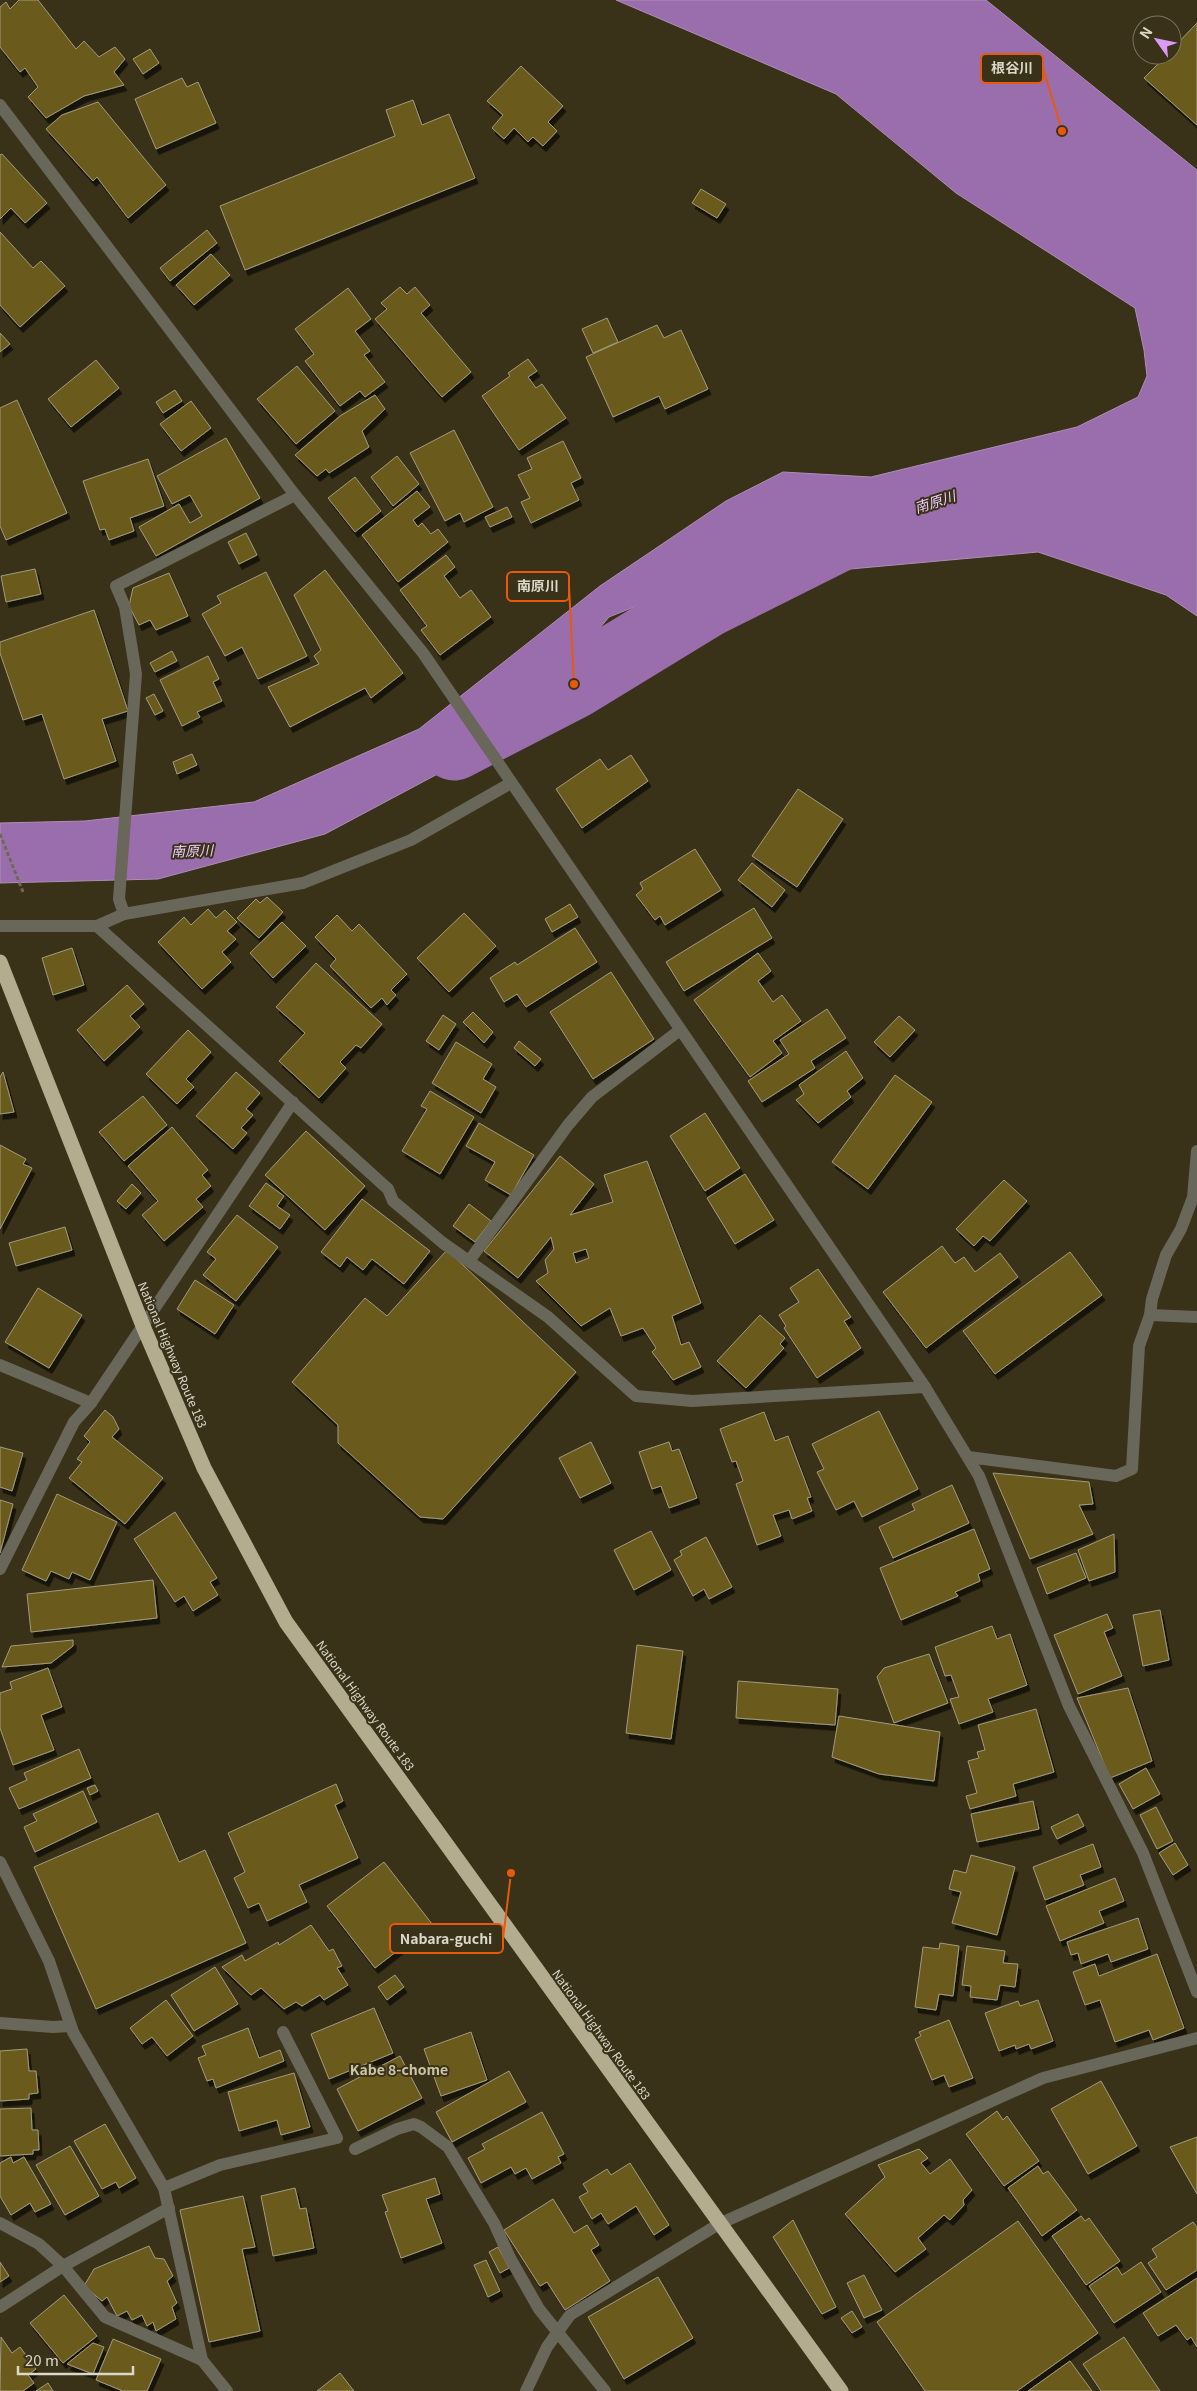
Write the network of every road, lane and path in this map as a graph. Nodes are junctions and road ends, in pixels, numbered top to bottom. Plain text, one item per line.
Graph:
1 (0, 105) edge
2 (296, 495) junction
3 (509, 779) junction
4 (0, 834) edge
5 (22, 892) dead end
6 (124, 914) junction
7 (0, 926) edge
8 (97, 926) junction
9 (0, 962) edge
10 (680, 1030) junction
11 (293, 1102) junction
12 (1197, 1151) edge
13 (469, 1261) junction
14 (1150, 1315) junction
15 (1197, 1317) edge
16 (143, 1326) junction
17 (0, 1366) edge
18 (925, 1387) junction
19 (91, 1403) junction
20 (968, 1457) junction
21 (0, 1569) edge
22 (0, 1862) edge
23 (1197, 1992) edge
24 (0, 2023) edge
25 (70, 2026) junction
26 (283, 2032) dead end
27 (1197, 2038) edge
28 (355, 2150) dead end
29 (164, 2188) junction
30 (169, 2208) junction
31 (0, 2222) edge
32 (719, 2224) junction
33 (63, 2266) junction
34 (0, 2307) edge
35 (556, 2332) junction
36 (202, 2360) junction
37 (227, 2391) edge
38 (526, 2391) edge
39 (605, 2391) edge
40 (841, 2391) edge

1 - 2 street
2 - 3 street
2 - 6 street
3 - 6 street
3 - 10 street
4 - 5 path
6 - 8 street
7 - 8 street
8 - 11 street
9 - 16 highway, National Highway Route 183
10 - 13 street
10 - 18 street
11 - 13 street
11 - 16 street
12 - 14 street
13 - 18 street
14 - 15 street
14 - 20 street
16 - 19 street
16 - 32 highway, National Highway Route 183
17 - 19 street
18 - 20 street
19 - 21 street
20 - 23 street
22 - 25 street
24 - 25 street
25 - 29 street
26 - 29 street
27 - 32 street
28 - 35 street
29 - 30 street
30 - 33 street
30 - 36 street
31 - 33 street
32 - 35 street
32 - 40 highway, National Highway Route 183
33 - 34 street
33 - 36 street
35 - 38 street
35 - 39 street
36 - 37 street

